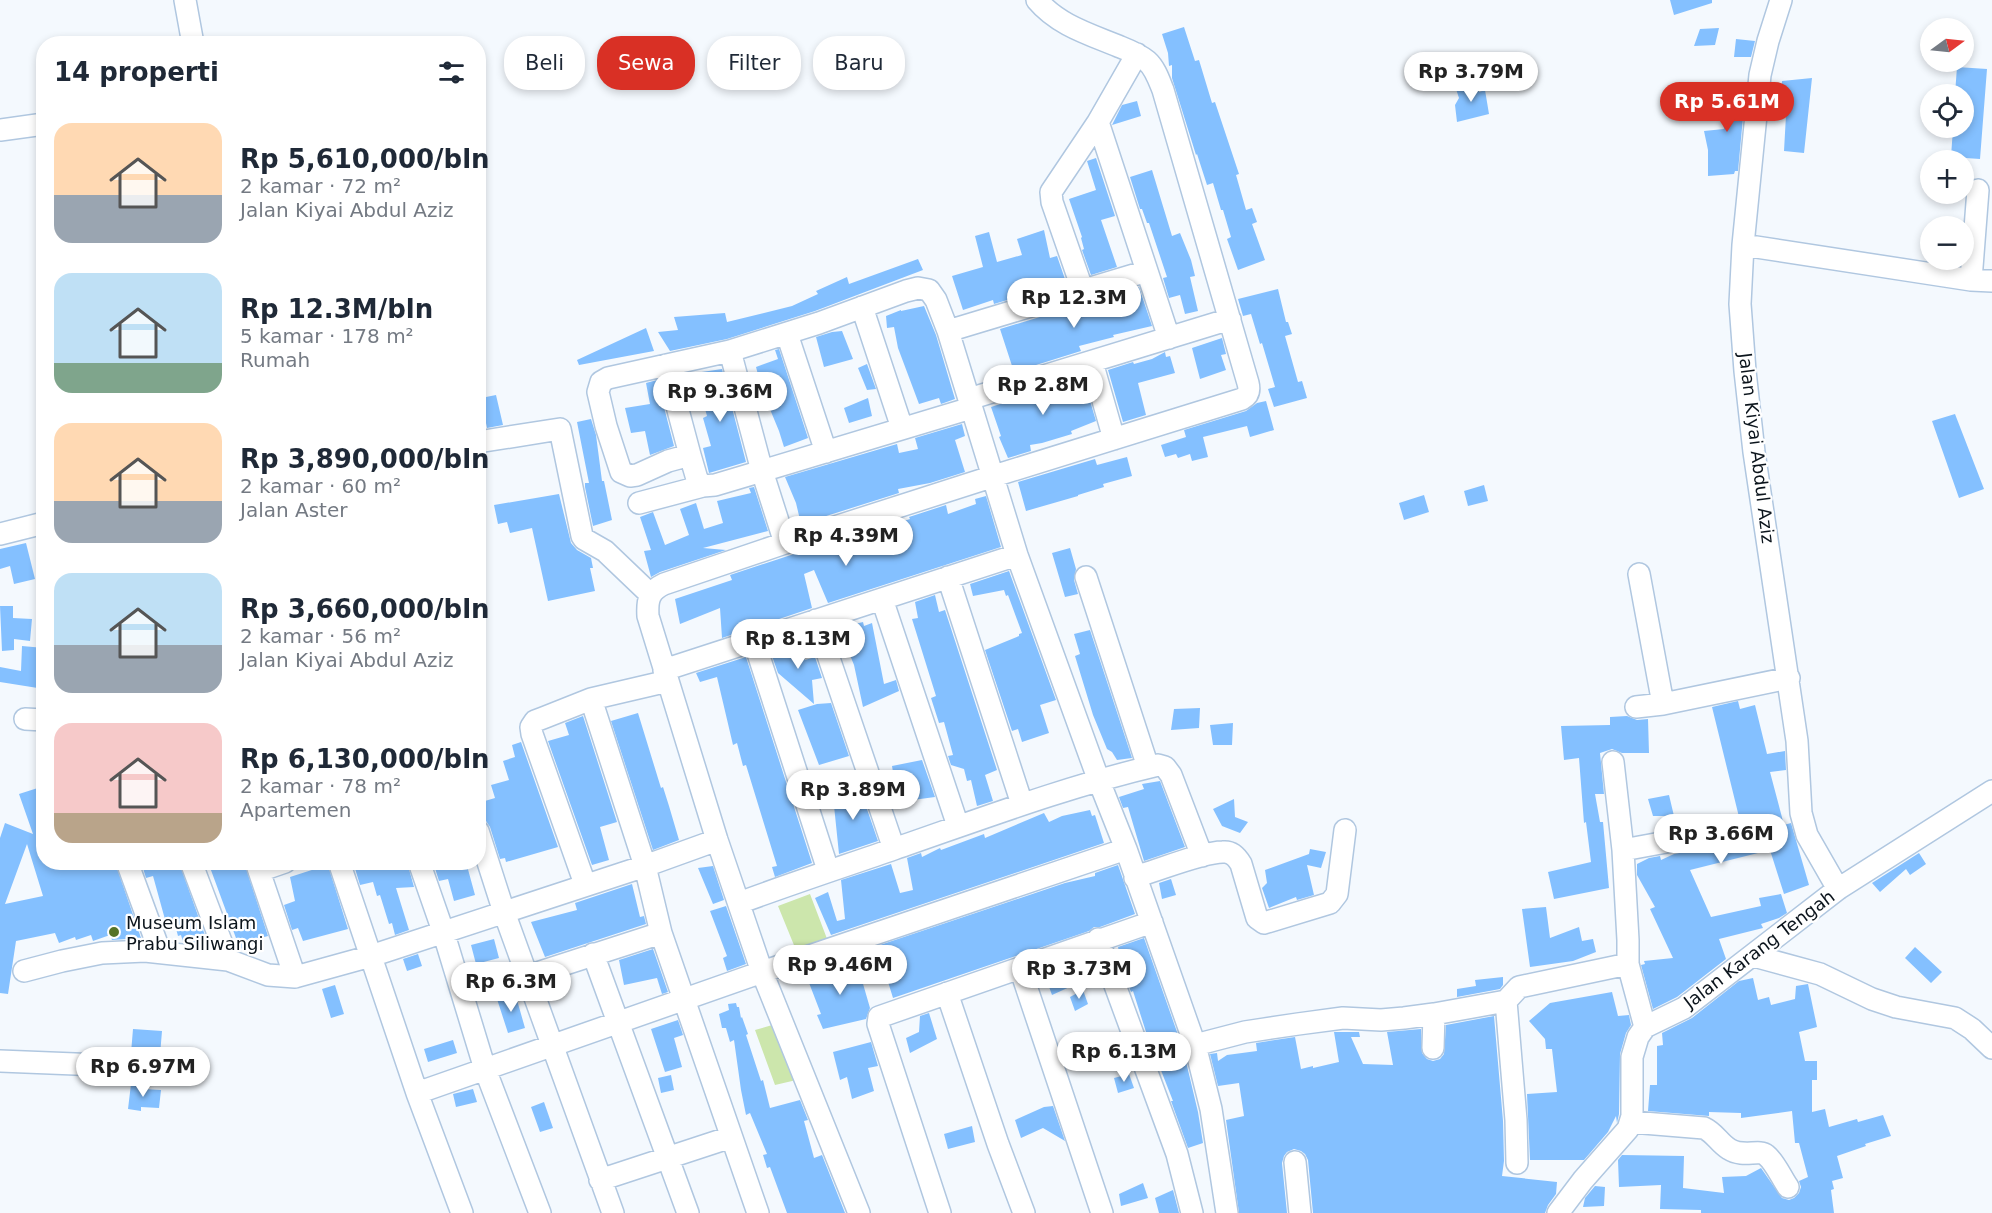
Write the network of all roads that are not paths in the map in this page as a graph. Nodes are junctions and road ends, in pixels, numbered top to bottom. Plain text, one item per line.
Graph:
1 (185, 0) edge
2 (1037, 0) edge
3 (1781, 0) edge
4 (192, 36) edge
5 (1137, 54) junction
6 (1098, 122) junction
7 (36, 125) edge
8 (0, 130) edge
9 (1978, 189) dead end
10 (1743, 245) junction
11 (1148, 271) junction
12 (1982, 281) edge
13 (1083, 291) junction
14 (862, 307) junction
15 (1230, 319) junction
16 (948, 331) junction
17 (787, 334) junction
18 (1169, 338) junction
19 (730, 351) junction
20 (1092, 362) junction
21 (666, 365) junction
22 (970, 403) junction
23 (902, 428) junction
24 (1114, 439) junction
25 (486, 441) edge
26 (826, 452) junction
27 (690, 455) junction
28 (762, 471) junction
29 (994, 476) junction
30 (703, 486) junction
31 (639, 503) dead end
32 (36, 525) edge
33 (0, 534) edge
34 (785, 543) junction
35 (1017, 555) junction
36 (1639, 574) dead end
37 (948, 577) junction
38 (1086, 577) dead end
39 (650, 594) junction
40 (882, 599) junction
41 (816, 620) junction
42 (754, 641) junction
43 (666, 676) junction
44 (1789, 678) junction
45 (591, 699) junction
46 (1663, 704) junction
47 (1636, 707) dead end
48 (1613, 762) dead end
49 (1149, 767) junction
50 (1099, 781) junction
51 (1992, 791) edge
52 (1022, 804) junction
53 (958, 826) junction
54 (1737, 829) dead end
55 (1345, 830) dead end
56 (717, 840) junction
57 (894, 849) junction
58 (1126, 849) junction
59 (1623, 850) junction
60 (486, 856) edge
61 (1202, 856) junction
62 (645, 866) junction
63 (130, 870) edge
64 (194, 870) edge
65 (258, 870) edge
66 (342, 870) edge
67 (422, 870) edge
68 (828, 870) junction
69 (1135, 879) junction
70 (585, 884) junction
71 (1838, 888) junction
72 (739, 903) junction
73 (504, 912) junction
74 (1152, 922) junction
75 (443, 931) junction
76 (662, 933) junction
77 (1098, 939) junction
78 (160, 952) junction
79 (593, 954) junction
80 (371, 956) junction
81 (1754, 956) junction
82 (228, 960) junction
83 (1628, 964) junction
84 (1020, 968) junction
85 (24, 971) dead end
86 (762, 972) junction
87 (528, 976) junction
88 (295, 977) junction
89 (947, 993) junction
90 (684, 1000) junction
91 (1506, 1001) junction
92 (1434, 1014) junction
93 (617, 1023) junction
94 (1646, 1027) junction
95 (1195, 1045) junction
96 (554, 1046) junction
97 (1433, 1048) dead end
98 (1992, 1048) edge
99 (0, 1061) edge
100 (99, 1065) dead end
101 (485, 1070) junction
102 (417, 1093) junction
103 (1630, 1122) junction
104 (731, 1137) junction
105 (668, 1158) junction
106 (1295, 1162) dead end
107 (1517, 1163) dead end
108 (600, 1180) junction
109 (1788, 1187) dead end
110 (462, 1213) edge
111 (540, 1213) edge
112 (613, 1213) edge
113 (688, 1213) edge
114 (758, 1213) edge
115 (859, 1213) edge
116 (940, 1213) edge
117 (1024, 1213) edge
118 (1102, 1213) edge
119 (1192, 1213) edge
120 (1227, 1213) edge
121 (1300, 1213) edge
122 (1558, 1213) edge

1 - 4 street
2 - 5 street
3 - 10 street, Jalan Kiyai Abdul Aziz
5 - 6 street
5 - 15 street
6 - 11 street
6 - 13 street
7 - 8 street
9 - 12 street
10 - 12 street
10 - 44 street, Jalan Kiyai Abdul Aziz
11 - 13 street
11 - 18 street
13 - 16 street
14 - 16 street
14 - 17 street
14 - 23 street
15 - 18 street
15 - 24 street
16 - 22 street
17 - 19 street
17 - 26 street
18 - 20 street
19 - 21 street
19 - 28 street
20 - 22 street
20 - 24 street
21 - 27 street
21 - 27 street
22 - 23 street
22 - 29 street
23 - 26 street
24 - 29 street
25 - 39 street
26 - 28 street
27 - 30 street
28 - 30 street
28 - 34 street
29 - 34 street
29 - 35 street
30 - 31 street
32 - 33 street
34 - 39 street
35 - 37 street
35 - 50 street
36 - 46 street
37 - 40 street
37 - 52 street
38 - 49 street
39 - 43 street
40 - 41 street
40 - 53 street
41 - 42 street
41 - 57 street
42 - 43 street
42 - 68 street
43 - 45 street
43 - 56 street
44 - 46 street
44 - 71 street, Jalan Kiyai Abdul Aziz
45 - 62 street
45 - 70 street
46 - 47 street
48 - 59 street
49 - 50 street
49 - 61 street
50 - 52 street
50 - 58 street
51 - 71 street, Jalan Karang Tengah
52 - 53 street
53 - 57 street
54 - 59 street
55 - 61 street
56 - 62 street
56 - 72 street
57 - 68 street
58 - 69 street
58 - 86 street
59 - 83 street
60 - 73 street
61 - 69 street
62 - 70 street
62 - 76 street
63 - 78 street
64 - 82 street
65 - 88 street
66 - 80 street
67 - 75 street
68 - 72 street
69 - 74 street
70 - 73 street
71 - 81 street, Jalan Karang Tengah
72 - 86 street
73 - 75 street
73 - 87 street
74 - 77 street
74 - 95 street
75 - 80 street
75 - 101 street
76 - 79 street
76 - 90 street
77 - 84 street
77 - 119 street
78 - 82 street
78 - 85 street
79 - 87 street
79 - 93 street
80 - 88 street
80 - 102 street
81 - 94 street, Jalan Karang Tengah
81 - 98 street
82 - 88 street
83 - 91 street
83 - 94 street
84 - 89 street
84 - 118 street
86 - 90 street
86 - 115 street
87 - 96 street
89 - 116 street
89 - 117 street
90 - 93 street
90 - 104 street
91 - 92 street
91 - 107 street
92 - 95 street
92 - 97 street
93 - 96 street
93 - 105 street
94 - 103 street
95 - 120 street
96 - 101 street
96 - 108 street
99 - 100 street
101 - 102 street
101 - 111 street
102 - 110 street
103 - 109 street
103 - 122 street
104 - 105 street
104 - 114 street
105 - 108 street
105 - 113 street
106 - 121 street
108 - 112 street

